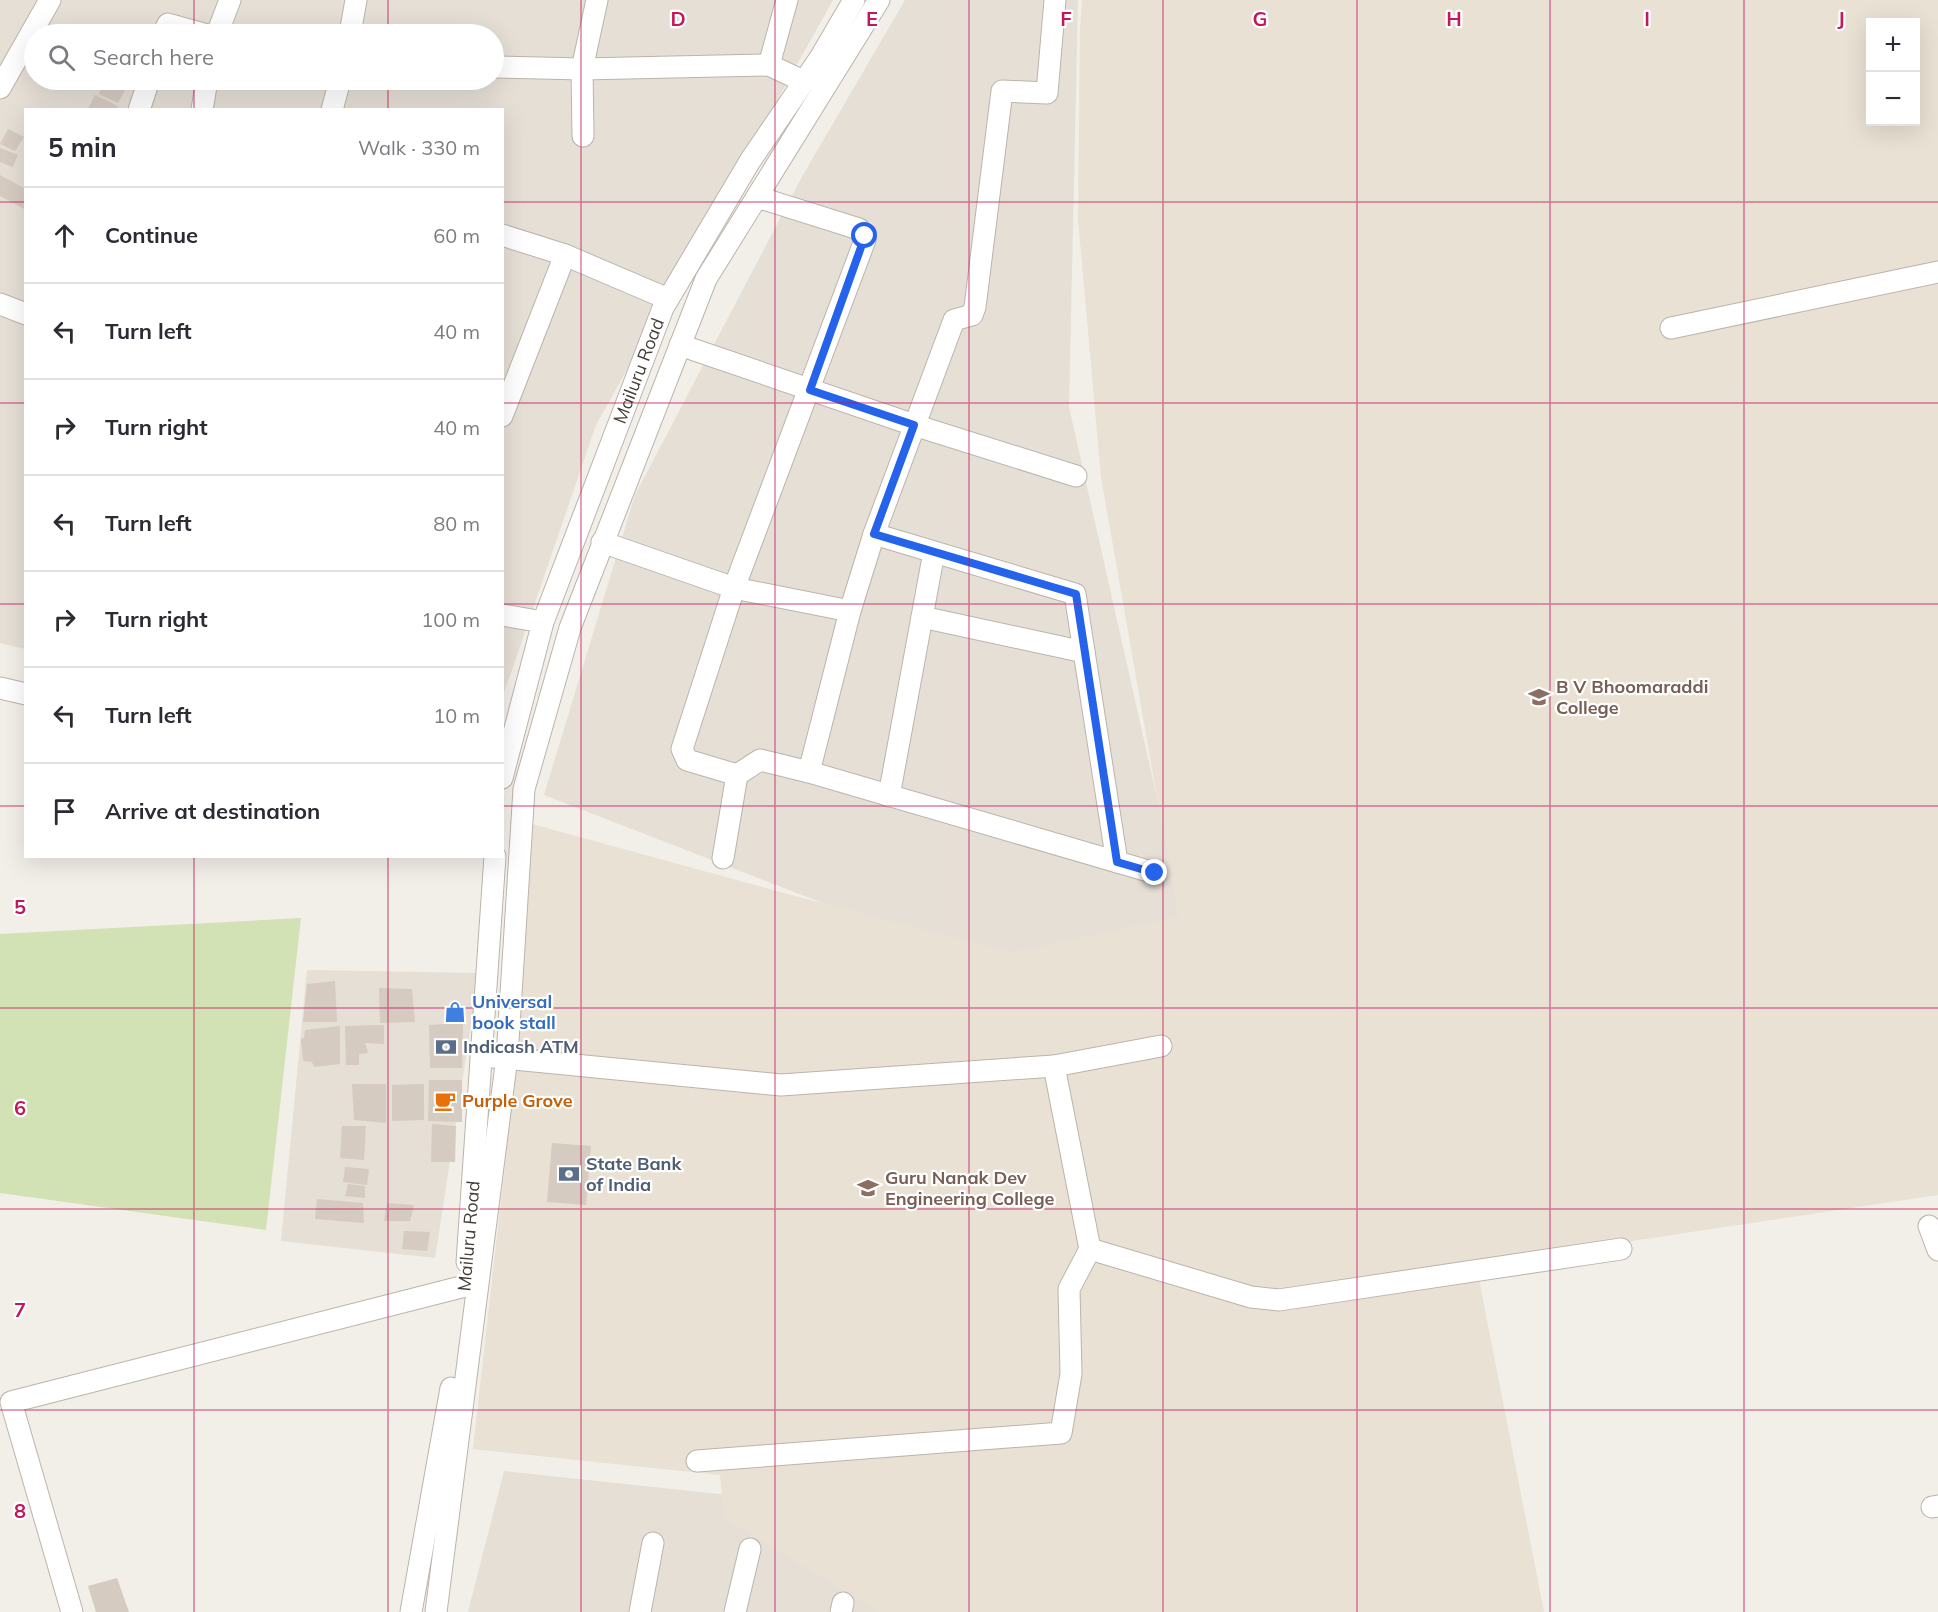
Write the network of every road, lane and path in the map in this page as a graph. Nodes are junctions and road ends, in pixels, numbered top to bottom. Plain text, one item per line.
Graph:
1 (50, 0) edge
2 (230, 0) edge
3 (356, 0) edge
4 (597, 0) edge
5 (788, 0) edge
6 (854, 0) edge
7 (879, 0) edge
8 (1055, 0) edge
9 (36, 24) edge
10 (221, 24) edge
11 (352, 24) edge
12 (24, 46) edge
13 (769, 65) junction
14 (504, 67) edge
15 (582, 69) junction
16 (803, 81) junction
17 (0, 88) edge
18 (146, 90) edge
19 (205, 90) edge
20 (335, 90) edge
21 (140, 108) edge
22 (202, 108) edge
23 (332, 108) edge
24 (584, 136) dead end
25 (757, 197) junction
26 (504, 237) edge
27 (565, 255) junction
28 (1938, 272) edge
29 (668, 299) junction
30 (0, 304) edge
31 (24, 313) edge
32 (1671, 328) dead end
33 (680, 345) junction
34 (810, 390) junction
35 (504, 411) edge
36 (914, 425) junction
37 (1076, 476) dead end
38 (874, 534) junction
39 (602, 542) junction
40 (934, 552) junction
41 (734, 588) junction
42 (850, 610) junction
43 (504, 615) edge
44 (922, 617) junction
45 (543, 622) junction
46 (1084, 652) junction
47 (0, 688) edge
48 (24, 694) edge
49 (504, 770) edge
50 (808, 772) junction
51 (737, 776) junction
52 (889, 796) junction
53 (495, 858) edge
54 (723, 858) dead end
55 (1117, 862) junction
56 (1155, 873) dead end
57 (1161, 1046) dead end
58 (483, 1057) junction
59 (507, 1058) junction
60 (1054, 1066) junction
61 (1929, 1226) dead end
62 (1090, 1249) junction
63 (1622, 1249) dead end
64 (1938, 1250) edge
65 (465, 1286) junction
66 (6, 1404) edge
67 (697, 1461) dead end
68 (653, 1544) dead end
69 (750, 1549) dead end
70 (72, 1612) edge
71 (411, 1612) edge
72 (436, 1612) edge
73 (640, 1612) edge
74 (735, 1612) edge

1 - 9 street
2 - 10 street
3 - 11 street
4 - 15 street
5 - 13 street
6 - 16 street, Mailuru Road
7 - 25 street
8 - 36 street
12 - 17 street
13 - 15 street
13 - 16 street
14 - 15 street
15 - 24 street
16 - 29 street, Mailuru Road
18 - 21 street
19 - 22 street
20 - 23 street
25 - 33 street
25 - 34 street
26 - 27 street
27 - 29 street
27 - 35 street
28 - 32 street
29 - 45 street, Mailuru Road
30 - 31 street
33 - 34 street
33 - 39 street
34 - 36 street
34 - 41 street
36 - 37 street
36 - 38 street
38 - 40 street
38 - 42 street
39 - 41 street
39 - 59 street
40 - 44 street
40 - 46 street
41 - 42 street
41 - 51 street
42 - 50 street
43 - 45 street
44 - 46 street
44 - 52 street
45 - 49 street, Mailuru Road
46 - 55 street
47 - 48 street
50 - 51 street
50 - 52 street
51 - 54 street
52 - 55 street
53 - 58 street, Mailuru Road
55 - 56 street
57 - 60 street
58 - 59 street
58 - 65 street, Mailuru Road
59 - 60 street
59 - 72 street
60 - 62 street
61 - 64 street
62 - 63 street
62 - 67 street
65 - 66 street
65 - 71 street, Mailuru Road
66 - 70 street
68 - 73 street
69 - 74 street

